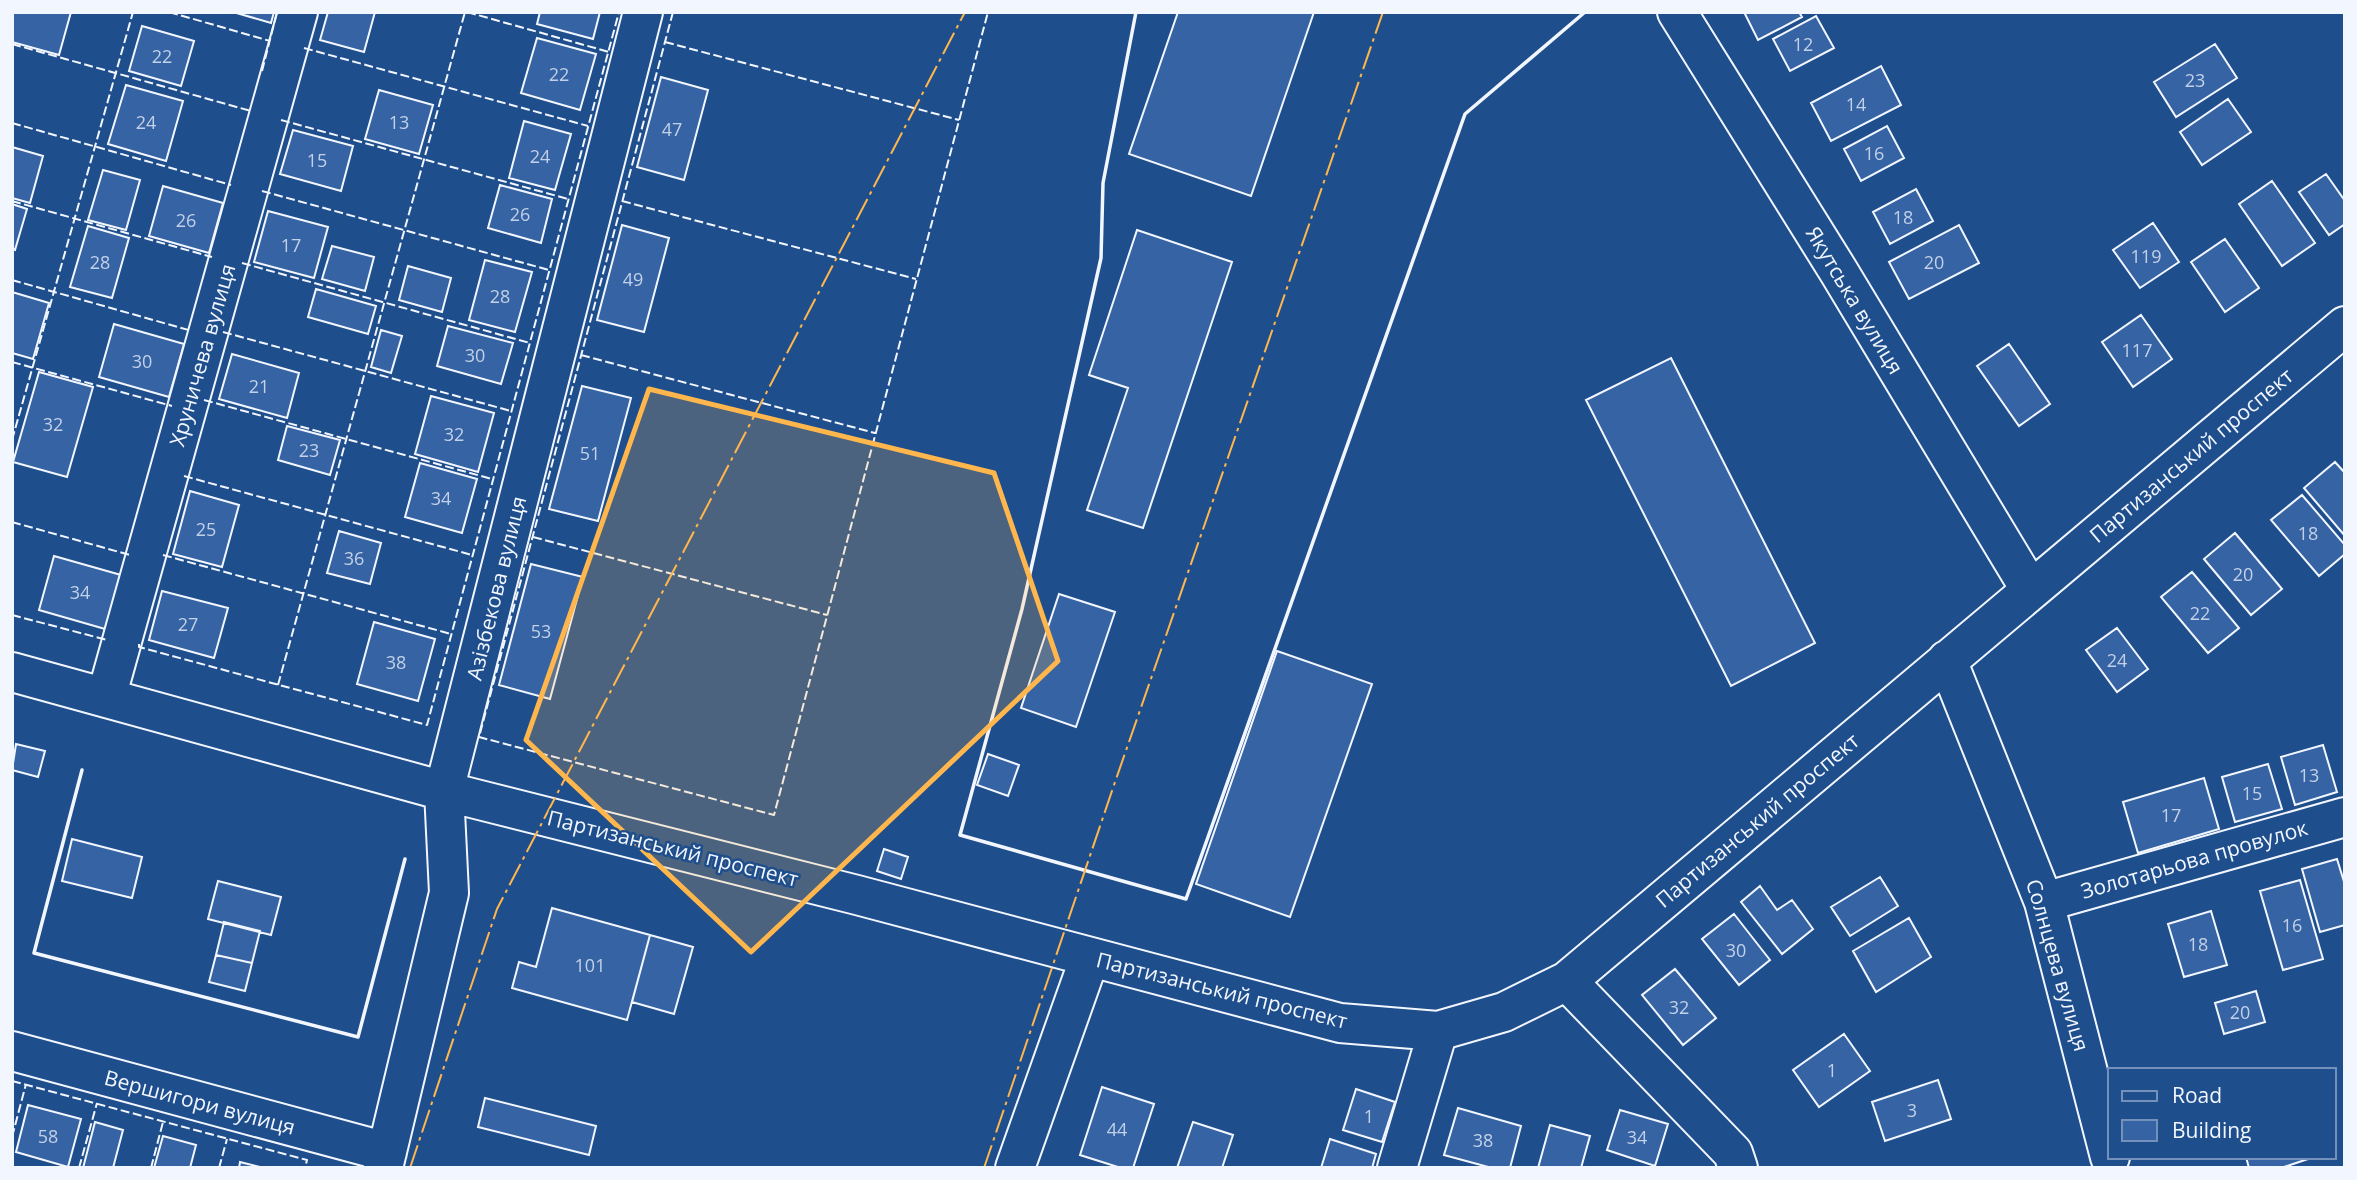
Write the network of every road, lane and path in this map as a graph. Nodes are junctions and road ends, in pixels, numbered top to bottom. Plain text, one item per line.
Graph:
1 (298, 12) edge
2 (643, 12) edge
3 (1677, 12) edge
4 (2345, 326) edge
5 (2030, 589) junction
6 (1947, 660) junction
7 (12, 672) edge
8 (106, 698) junction
9 (444, 791) junction
10 (2345, 817) edge
11 (2044, 902) junction
12 (1090, 957) junction
13 (1567, 981) junction
14 (1438, 1031) junction
15 (12, 1051) edge
16 (2108, 1149) edge
17 (385, 1160) edge
18 (1015, 1168) edge
19 (1397, 1168) edge
20 (1738, 1168) edge

1 - 8 street, Хруничева вулиця
2 - 9 street, Азізбекова вулиця
3 - 5 street, Якутська вулиця
4 - 5 street, Партизанський проспект
5 - 6 street, Партизанський проспект
6 - 11 street, Солнцева вулиця
6 - 13 street, Партизанський проспект
7 - 8 street, Партизанський проспект
8 - 9 street, Партизанський проспект
9 - 12 street, Партизанський проспект
9 - 17 street, Азізбекова вулиця
10 - 11 street, Золотарьова провулок
11 - 16 street, Солнцева вулиця
12 - 14 street, Партизанський проспект
12 - 18 street
13 - 14 street, Партизанський проспект
13 - 20 street
14 - 19 street
15 - 17 street, Вершигори вулиця

